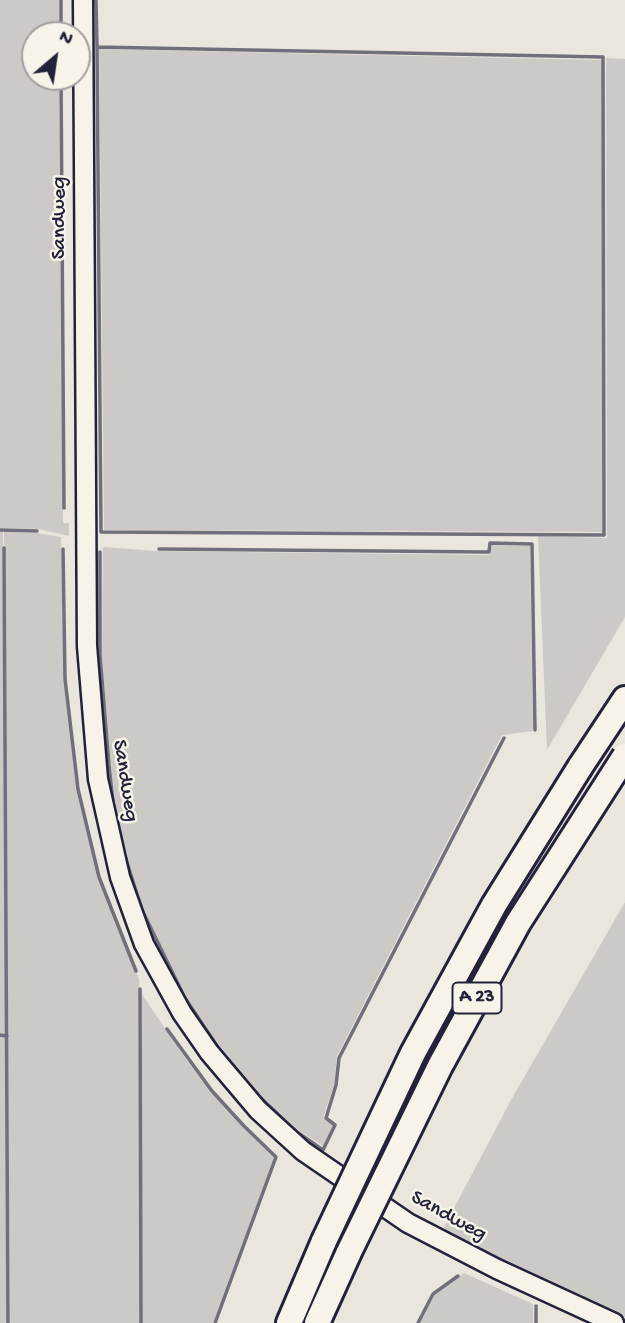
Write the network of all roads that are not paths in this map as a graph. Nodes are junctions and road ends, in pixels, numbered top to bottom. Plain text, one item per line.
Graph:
1 (83, 0) edge
2 (625, 699) edge
3 (625, 756) edge
4 (289, 1323) edge
5 (317, 1323) edge
6 (614, 1323) edge

1 - 6 street, Sandweg
2 - 4 highway, A 23, bridge
3 - 5 highway, A 23, bridge

